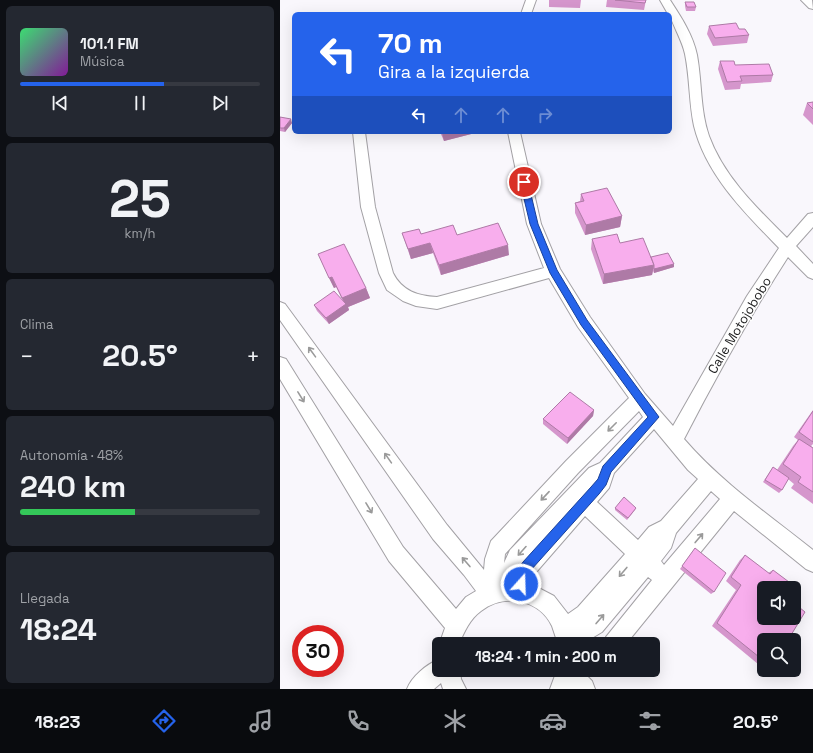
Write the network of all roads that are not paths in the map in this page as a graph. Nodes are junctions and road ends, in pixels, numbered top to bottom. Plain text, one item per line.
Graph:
1 (531, 0) edge
2 (665, 0) edge
3 (806, 0) edge
4 (813, 6) edge
5 (527, 12) edge
6 (359, 134) edge
7 (514, 134) edge
8 (813, 218) edge
9 (788, 246) junction
10 (553, 271) junction
11 (813, 273) edge
12 (280, 308) edge
13 (280, 364) edge
14 (640, 399) junction
15 (654, 417) junction
16 (675, 440) junction
17 (710, 479) junction
18 (560, 480) junction
19 (733, 498) junction
20 (580, 499) junction
21 (643, 558) junction
22 (813, 562) edge
23 (665, 579) junction
24 (503, 591) junction
25 (456, 624) junction
26 (566, 636) edge
27 (451, 637) edge
28 (619, 637) edge
29 (432, 676) edge
30 (450, 677) edge
31 (565, 677) edge
32 (418, 689) edge
33 (454, 689) edge
34 (584, 689) edge

1 - 5 street
2 - 9 street
3 - 4 street
6 - 10 street
7 - 10 street
8 - 9 street, Calle Motojobobo
9 - 11 street
9 - 16 street, Calle Motojobobo
10 - 14 street
24 -> 12 street
13 -> 25 street
14 - 15 street
14 -> 18 street
15 - 16 street
15 - 20 street
16 - 17 street
17 - 19 street
17 - 21 street
18 - 20 street
18 -> 24 street
19 - 22 street
23 -> 19 street
20 - 21 street
20 - 24 street
21 - 23 street
21 - 26 street
23 - 28 street
24 - 25 street
24 - 26 street
25 - 27 street
29 - 32 street
30 - 33 street
31 - 34 street

